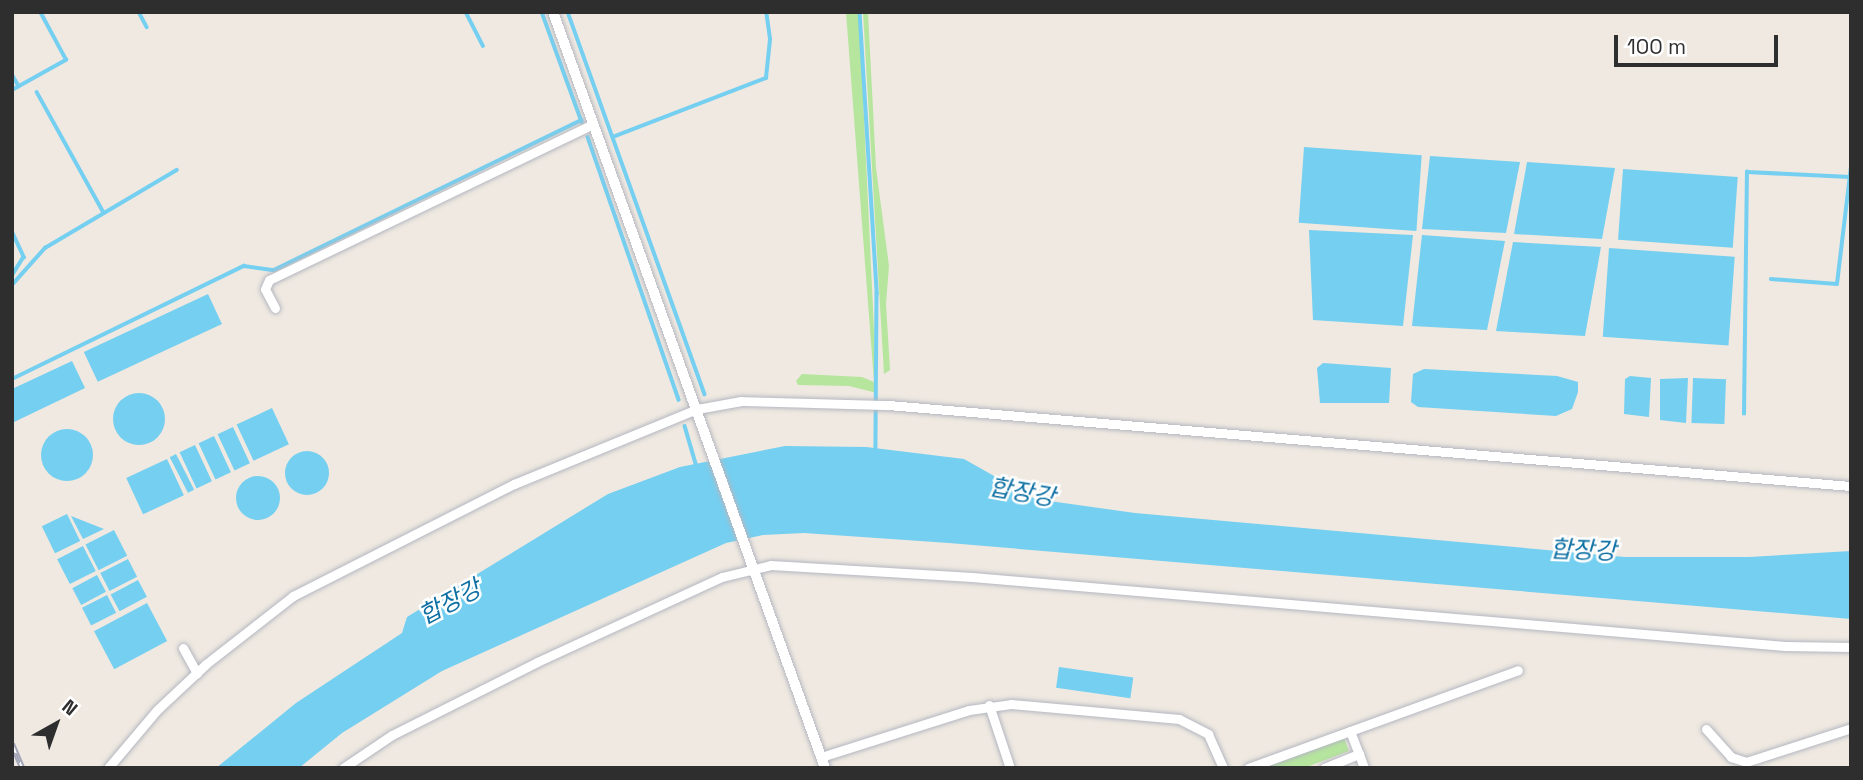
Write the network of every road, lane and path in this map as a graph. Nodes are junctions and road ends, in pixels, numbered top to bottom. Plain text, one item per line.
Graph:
1 (553, 12) edge
2 (593, 124) junction
3 (275, 308) dead end
4 (697, 409) junction
5 (1851, 486) edge
6 (752, 562) junction
7 (1851, 647) edge
8 (183, 648) dead end
9 (1518, 670) dead end
10 (197, 673) junction
11 (989, 705) junction
12 (1851, 728) edge
13 (1706, 729) dead end
14 (1350, 731) junction
15 (1359, 754) junction
16 (823, 762) edge
17 (108, 768) edge
18 (343, 768) edge
19 (1010, 768) edge
20 (1223, 768) edge
21 (1248, 768) edge
22 (1324, 768) edge
23 (1364, 768) edge

1 - 2 street
2 - 3 street
2 - 4 street
4 - 5 street
4 - 6 street
4 - 10 street
6 - 7 street
6 - 16 street
6 - 18 street
8 - 10 street
9 - 14 street
10 - 17 street
11 - 16 street
11 - 19 street
11 - 20 street
12 - 13 street
14 - 15 street
14 - 21 street
15 - 22 street
15 - 23 street

